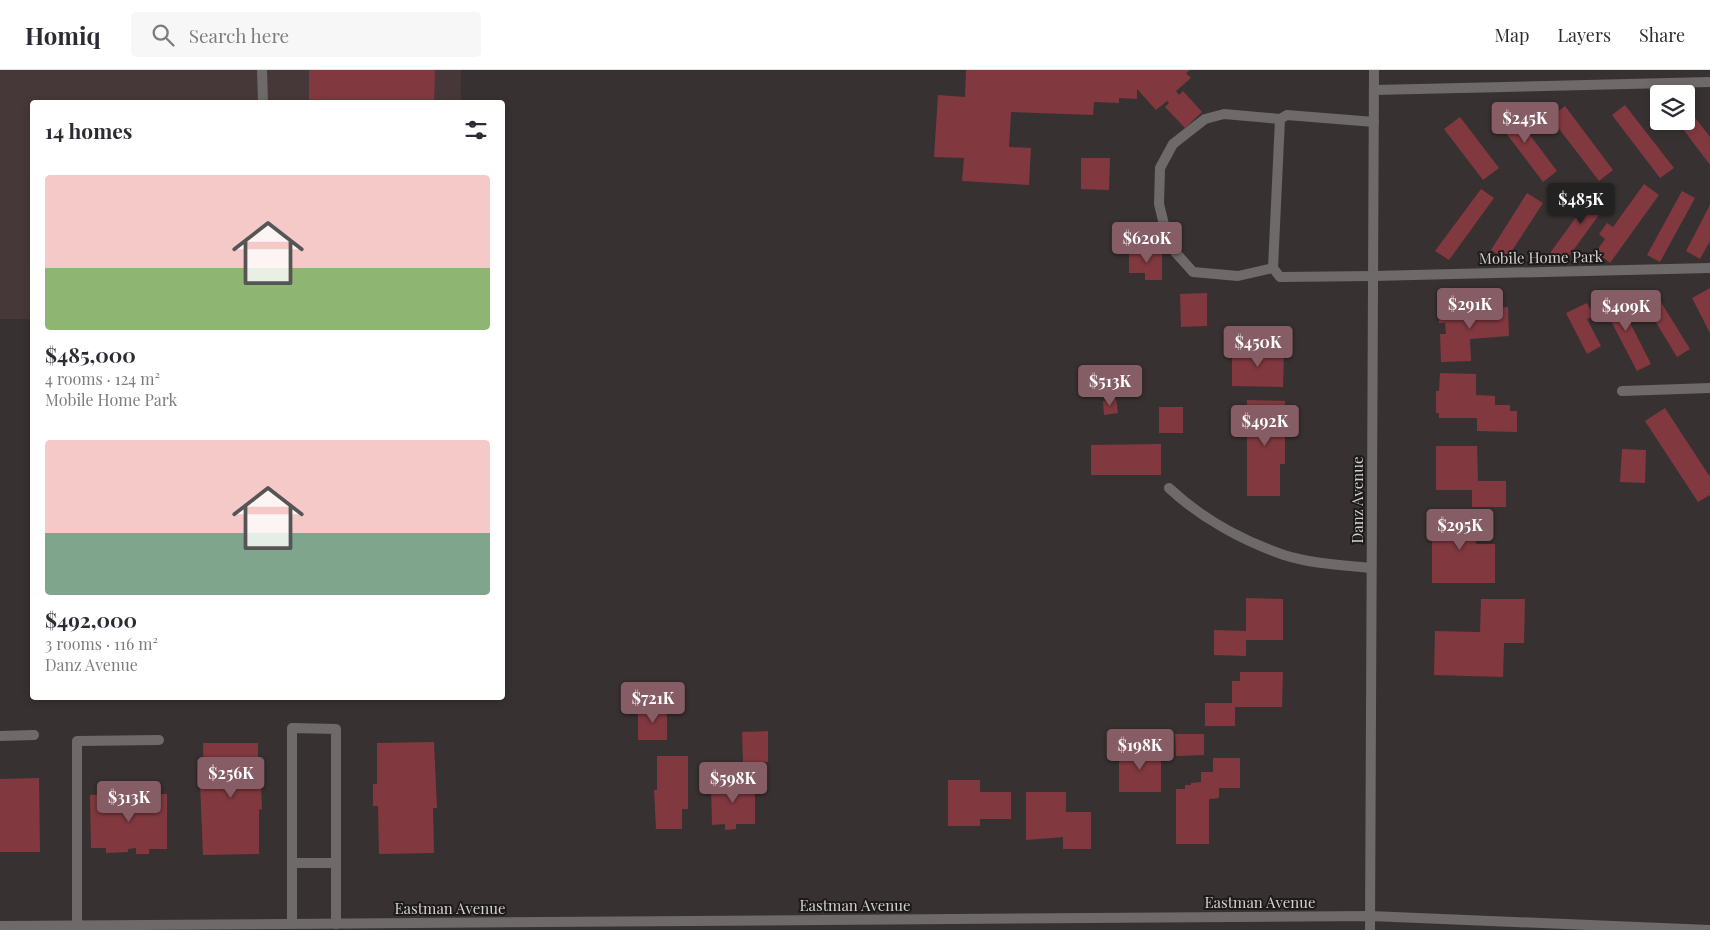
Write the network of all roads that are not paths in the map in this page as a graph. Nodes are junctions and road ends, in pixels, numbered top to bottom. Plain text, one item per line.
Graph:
1 (262, 70) edge
2 (1374, 70) edge
3 (1710, 82) edge
4 (1374, 90) junction
5 (263, 100) edge
6 (1280, 119) junction
7 (1374, 122) junction
8 (1273, 268) junction
9 (1710, 268) edge
10 (1373, 276) junction
11 (1710, 388) edge
12 (1622, 391) dead end
13 (1169, 488) dead end
14 (1371, 568) junction
15 (34, 735) dead end
16 (0, 736) edge
17 (159, 740) dead end
18 (292, 863) junction
19 (336, 863) junction
20 (1370, 916) junction
21 (292, 923) junction
22 (336, 924) junction
23 (76, 925) junction
24 (0, 926) edge
25 (540, 926) edge
26 (183, 927) edge
27 (1370, 930) edge
28 (1710, 930) edge

1 - 5 street
2 - 4 street, Danz Avenue
3 - 4 street
4 - 7 street, Danz Avenue
6 - 7 street
6 - 8 street
6 - 8 street
7 - 10 street, Danz Avenue
8 - 10 street, Mobile Home Park
9 - 10 street, Mobile Home Park
10 - 14 street, Danz Avenue
11 - 12 street
13 - 14 street
14 - 20 street, Danz Avenue
15 - 16 street
17 - 23 street
18 - 19 street
18 - 19 street
18 - 21 street
19 - 22 street
20 - 25 street, Eastman Avenue
20 - 27 street, Danz Avenue
20 - 28 street, Eastman Avenue
21 - 22 street, Eastman Avenue
21 - 26 street, Eastman Avenue
22 - 25 street, Eastman Avenue
23 - 24 street, Eastman Avenue
23 - 26 street, Eastman Avenue

